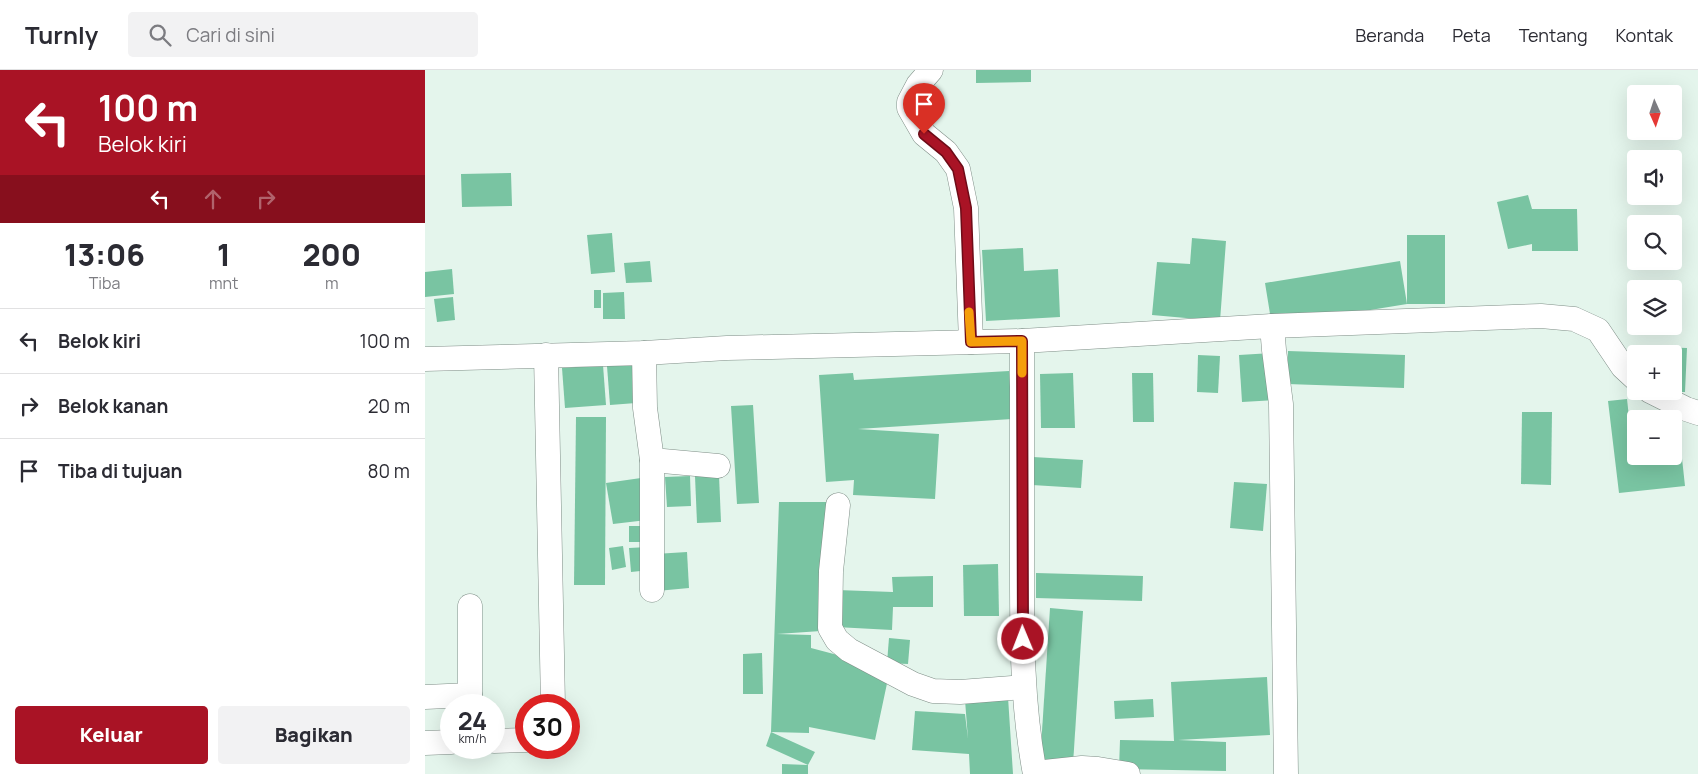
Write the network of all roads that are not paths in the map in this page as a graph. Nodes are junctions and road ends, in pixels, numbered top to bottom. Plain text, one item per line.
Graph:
1 (931, 70) edge
2 (1272, 326) junction
3 (1022, 341) junction
4 (971, 342) junction
5 (644, 352) junction
6 (546, 355) junction
7 (425, 359) edge
8 (1627, 371) edge
9 (1668, 400) edge
10 (1698, 412) edge
11 (652, 460) junction
12 (717, 466) dead end
13 (838, 505) dead end
14 (652, 590) dead end
15 (470, 606) dead end
16 (1024, 687) junction
17 (470, 694) edge
18 (553, 694) edge
19 (425, 697) edge
20 (440, 698) edge
21 (440, 742) edge
22 (425, 743) edge
23 (1035, 774) edge
24 (1128, 774) edge
25 (1286, 774) edge

1 - 4 street
2 - 3 street
2 - 8 street
2 - 25 street
3 - 4 street
3 - 16 street
4 - 5 street
5 - 6 street
5 - 11 street
6 - 7 street
6 - 18 street
9 - 10 street
11 - 12 street
11 - 14 street
13 - 16 street
15 - 17 street
16 - 23 street
19 - 20 street
21 - 22 street
23 - 24 street

